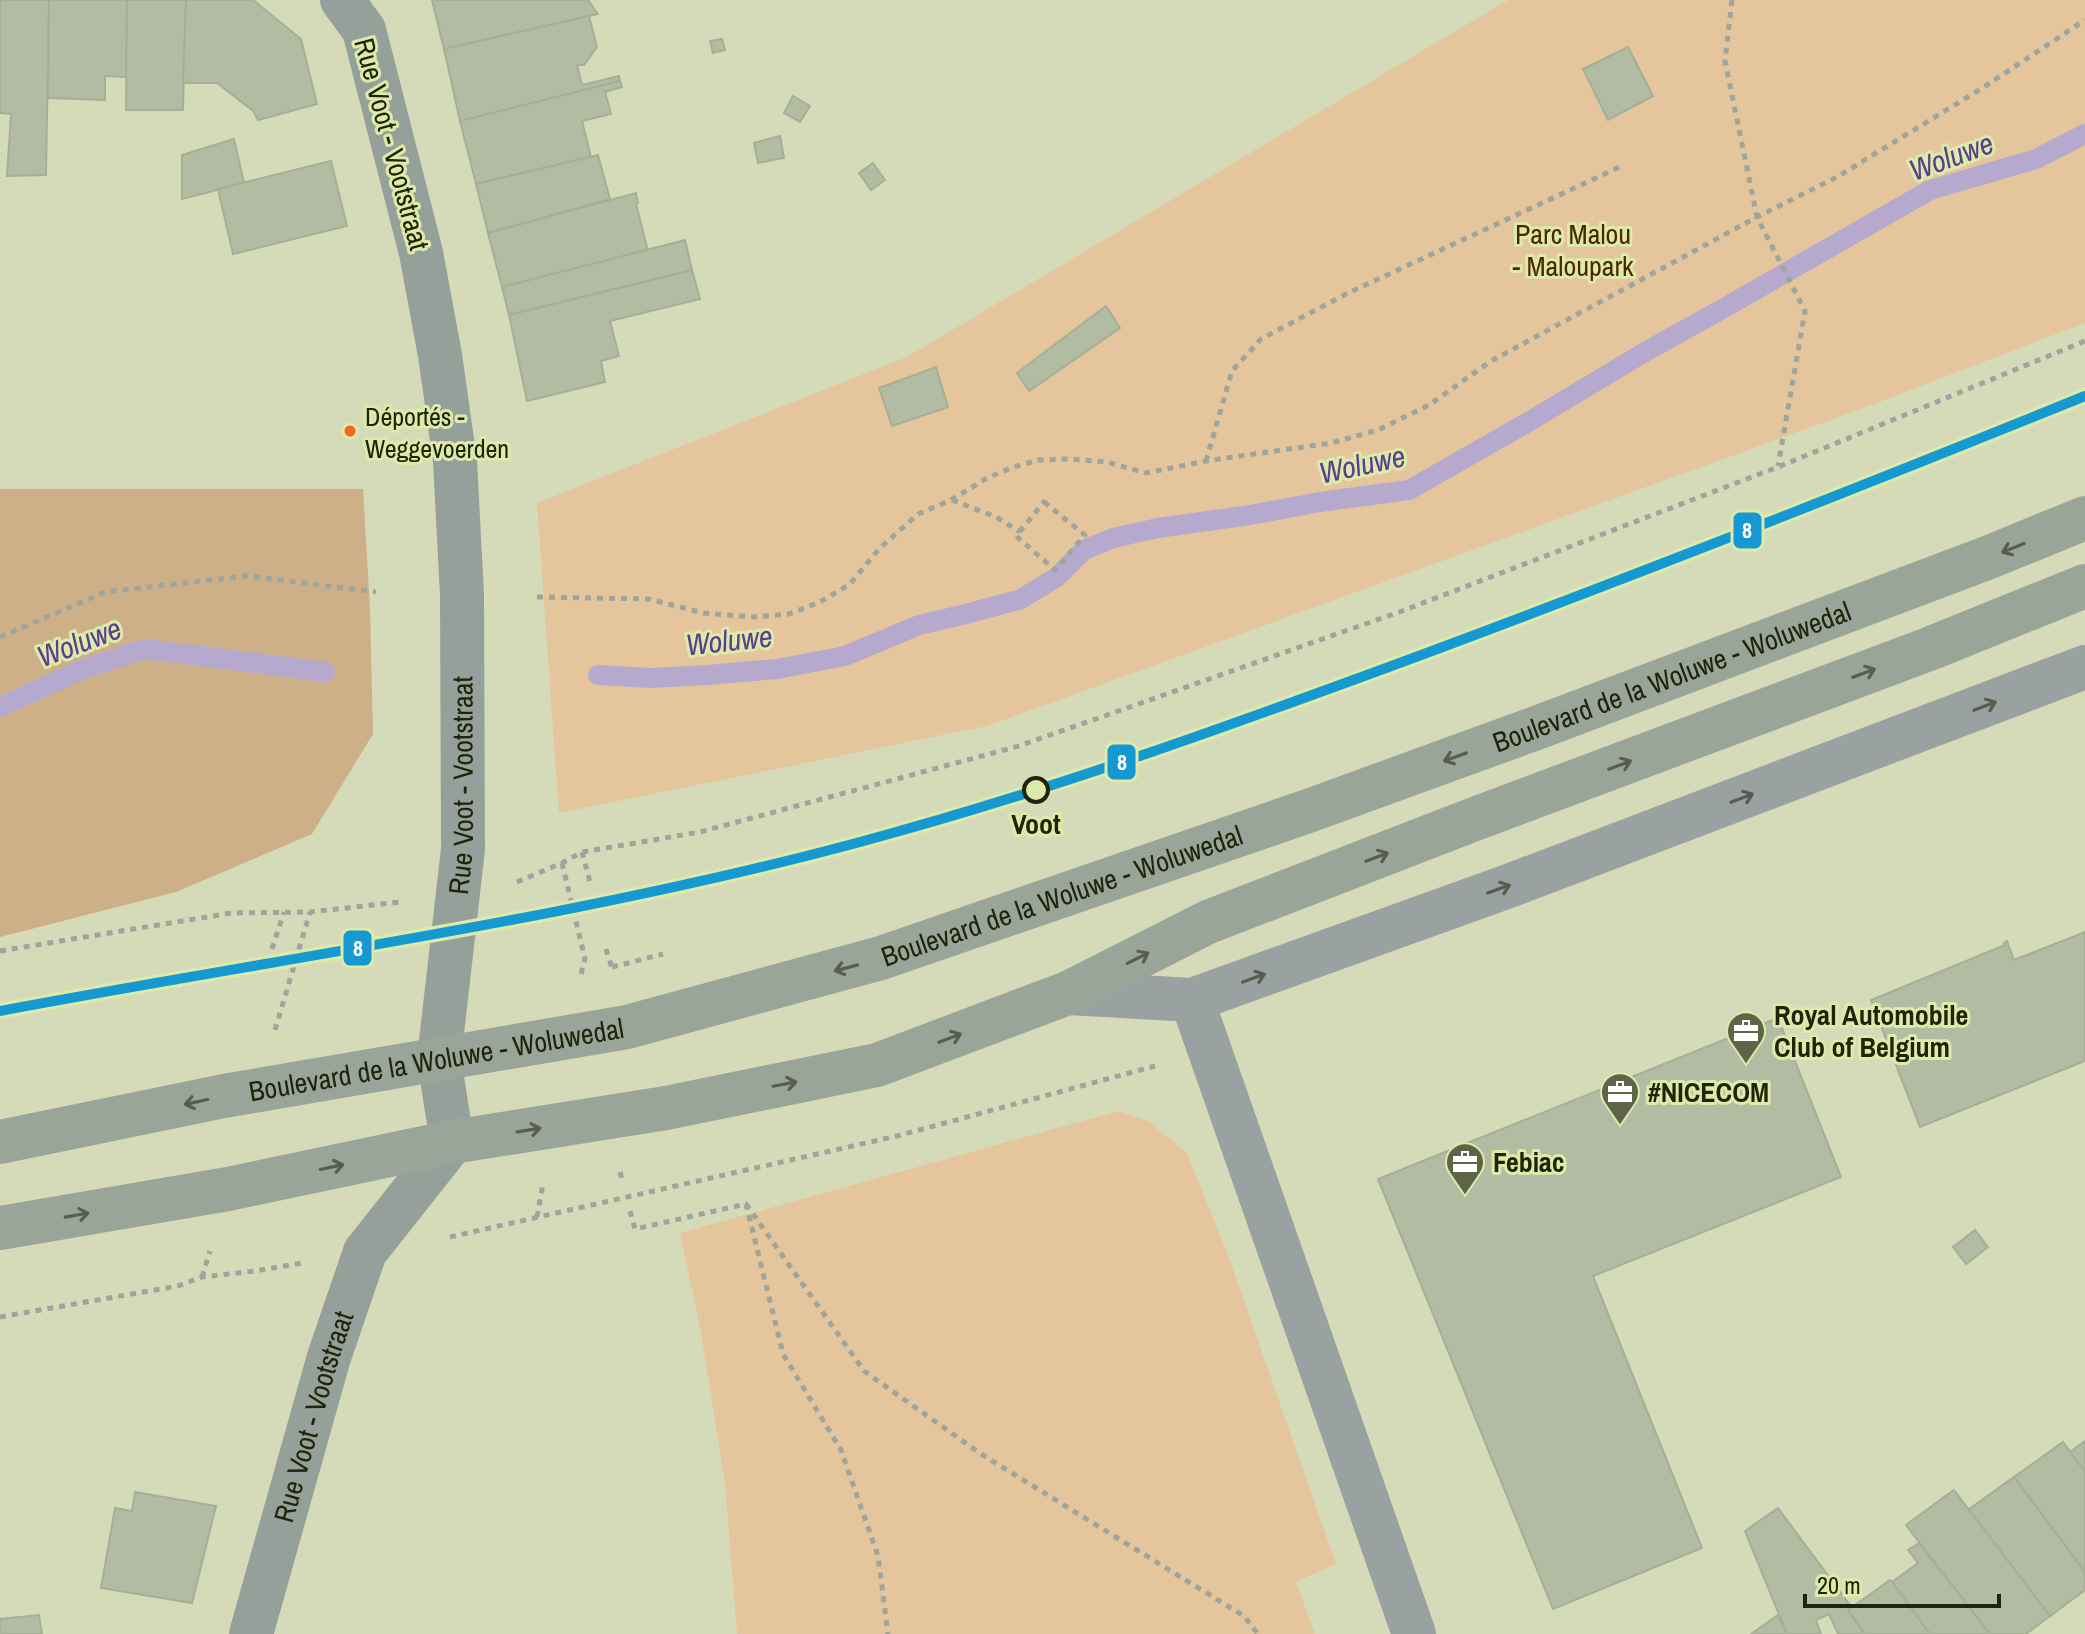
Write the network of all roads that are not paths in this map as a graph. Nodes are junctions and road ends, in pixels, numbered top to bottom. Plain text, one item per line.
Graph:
1 (342, 0) edge
2 (2085, 518) edge
3 (2085, 586) edge
4 (2085, 667) edge
5 (1068, 993) junction
6 (1192, 1000) junction
7 (439, 1059) junction
8 (0, 1142) edge
9 (452, 1142) junction
10 (0, 1228) edge
11 (251, 1634) edge
12 (1414, 1634) edge

1 - 7 street, Rue Voot - Vootstraat
2 -> 7 highway, Boulevard de la Woluwe - Woluwedal
5 -> 3 highway
6 -> 4 street
5 - 6 street
9 -> 5 highway
6 - 12 street
7 -> 8 highway, Boulevard de la Woluwe - Woluwedal
7 - 9 street, Rue Voot - Vootstraat
10 -> 9 highway
9 - 11 street, Rue Voot - Vootstraat

